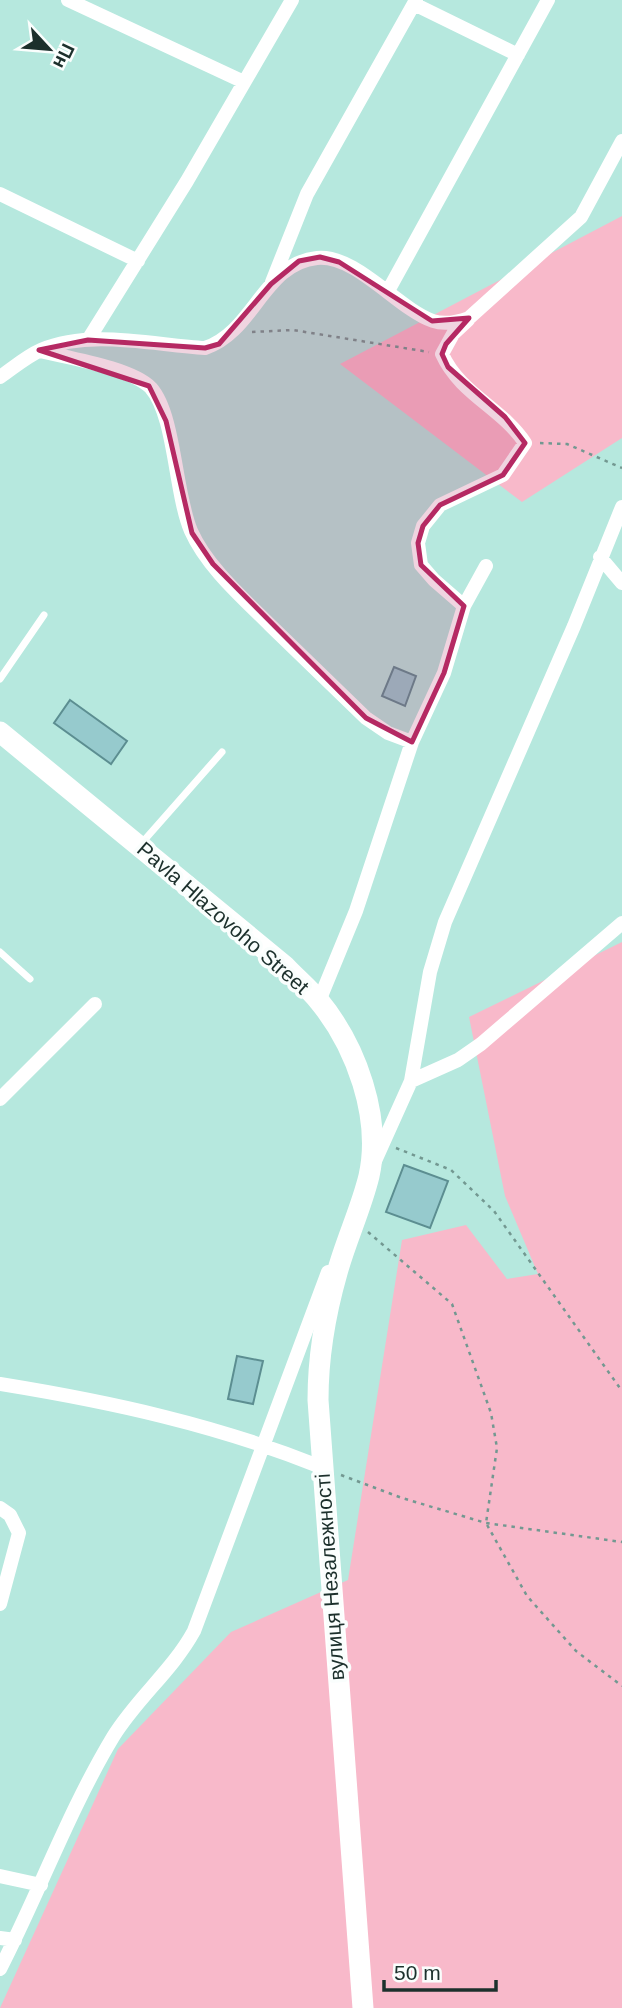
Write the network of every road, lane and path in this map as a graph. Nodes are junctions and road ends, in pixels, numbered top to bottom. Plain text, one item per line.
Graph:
1 (68, 0) edge
2 (292, 0) edge
3 (548, 0) edge
4 (415, 2) edge
5 (518, 55) junction
6 (244, 82) junction
7 (622, 141) edge
8 (0, 194) edge
9 (138, 261) junction
10 (271, 284) junction
11 (388, 291) junction
12 (469, 318) junction
13 (232, 336) junction
14 (88, 340) junction
15 (39, 350) junction
16 (442, 355) junction
17 (0, 377) edge
18 (525, 443) junction
19 (622, 468) edge
20 (622, 507) edge
21 (600, 557) junction
22 (486, 566) dead end
23 (622, 583) edge
24 (464, 606) junction
25 (44, 615) dead end
26 (0, 679) edge
27 (0, 732) edge
28 (412, 742) junction
29 (222, 752) dead end
30 (140, 845) junction
31 (622, 923) edge
32 (0, 952) edge
33 (30, 979) dead end
34 (319, 1000) junction
35 (95, 1004) dead end
36 (411, 1081) junction
37 (0, 1099) edge
38 (378, 1147) junction
39 (355, 1220) junction
40 (328, 1271) dead end
41 (0, 1384) edge
42 (622, 1391) edge
43 (264, 1444) junction
44 (321, 1467) junction
45 (0, 1508) edge
46 (485, 1523) junction
47 (622, 1542) edge
48 (0, 1604) edge
49 (622, 1686) edge
50 (0, 1876) edge
51 (41, 1885) junction
52 (7, 1939) edge
53 (0, 1969) edge
54 (363, 2008) edge

1 - 6 street
2 - 6 street
3 - 5 street
4 - 5 street
4 - 10 street
5 - 11 street
6 - 9 street
7 - 12 street
8 - 9 street
9 - 14 street
10 - 11 street
10 - 13 street
11 - 12 street
12 - 16 street
13 - 14 street
13 - 16 path
14 - 15 street
15 - 17 street
15 - 28 street
16 - 18 street
18 - 19 path
18 - 24 street
20 - 21 street
21 - 23 street
21 - 36 street
22 - 24 street
24 - 28 street
25 - 26 lane
27 - 30 main road, Pavla Hlazovoho Street
28 - 34 street
29 - 30 lane
30 - 34 main road, Pavla Hlazovoho Street
31 - 36 street
32 - 33 lane
34 - 38 main road, Pavla Hlazovoho Street
35 - 37 street
36 - 38 street
38 - 39 main road, вулиця Незалежності
38 - 42 path
39 - 44 main road, вулиця Незалежності
39 - 46 path
40 - 43 street
41 - 43 street
43 - 44 street
43 - 51 street
44 - 46 path
44 - 54 main road, вулиця Незалежності
45 - 48 street
46 - 47 path
46 - 49 path
50 - 51 street
51 - 52 street
52 - 53 street

